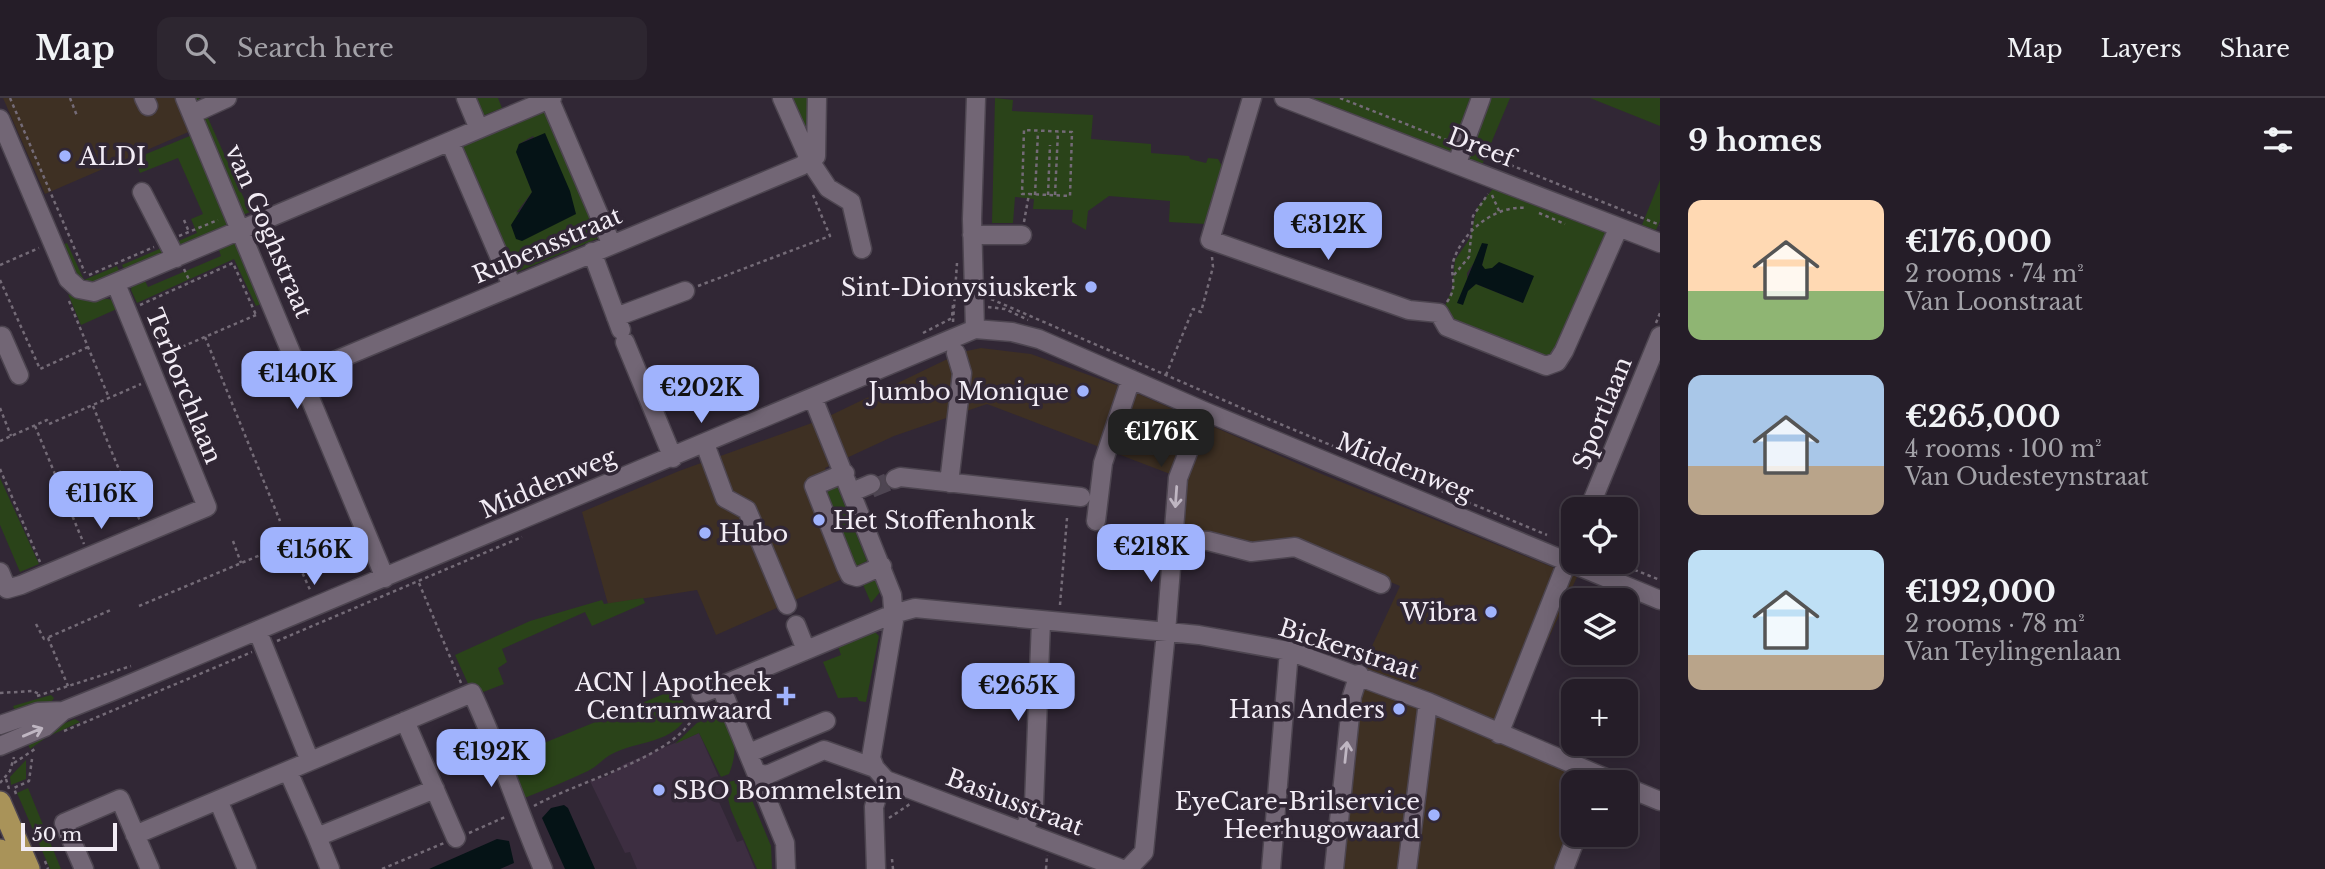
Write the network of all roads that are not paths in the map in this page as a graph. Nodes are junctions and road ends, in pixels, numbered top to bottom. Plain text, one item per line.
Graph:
1 (227, 98) edge
2 (466, 98) edge
3 (550, 98) edge
4 (782, 98) edge
5 (817, 98) edge
6 (976, 98) edge
7 (1252, 98) edge
8 (1284, 98) edge
9 (1482, 98) edge
10 (189, 106) edge
11 (8, 123) edge
12 (479, 130) junction
13 (450, 142) junction
14 (1460, 155) junction
15 (806, 164) junction
16 (142, 192) dead end
17 (1618, 229) junction
18 (242, 230) junction
19 (972, 234) junction
20 (1022, 235) road end
21 (611, 243) junction
22 (1660, 243) edge
23 (862, 249) dead end
24 (592, 252) junction
25 (176, 258) junction
26 (116, 284) junction
27 (512, 286) junction
28 (685, 291) road end
29 (975, 328) junction
30 (621, 330) junction
31 (1660, 336) edge
32 (0, 337) edge
33 (956, 353) dead end
34 (303, 374) junction
35 (19, 375) dead end
36 (1131, 379) junction
37 (813, 398) junction
38 (1204, 411) junction
39 (705, 444) junction
40 (673, 458) junction
41 (845, 473) junction
42 (895, 479) tunnel mouth
43 (942, 482) junction
44 (871, 486) tunnel mouth
45 (853, 493) junction
46 (1081, 497) dead end
47 (1594, 497) edge
48 (1096, 520) dead end
49 (1174, 539) junction
50 (1561, 547) edge
51 (882, 566) junction
52 (1561, 569) edge
53 (1612, 574) edge
54 (385, 578) junction
55 (3, 580) edge
56 (1381, 584) dead end
57 (1660, 600) edge
58 (787, 605) dead end
59 (893, 614) junction
60 (1049, 622) junction
61 (796, 625) dead end
62 (1166, 632) junction
63 (265, 637) junction
64 (806, 650) junction
65 (1289, 651) junction
66 (1359, 674) junction
67 (720, 685) junction
68 (701, 694) road end
69 (1428, 702) junction
70 (63, 711) junction
71 (405, 721) junction
72 (826, 721) dead end
73 (0, 725) edge
74 (1499, 734) junction
75 (0, 746) edge
76 (749, 753) junction
77 (310, 761) junction
78 (874, 768) junction
79 (1581, 770) edge
80 (288, 771) junction
81 (758, 773) junction
82 (890, 782) junction
83 (435, 789) junction
84 (1638, 792) edge
85 (7, 795) edge
86 (218, 800) junction
87 (1660, 801) edge
88 (1024, 831) junction
89 (135, 835) junction
90 (317, 837) junction
91 (456, 838) dead end
92 (1572, 847) edge
93 (0, 850) edge
94 (9, 869) edge
95 (29, 869) edge
96 (84, 869) edge
97 (150, 869) edge
98 (247, 869) edge
99 (330, 869) edge
100 (543, 869) edge
101 (786, 869) edge
102 (876, 869) edge
103 (1122, 869) edge
104 (1128, 869) edge
105 (1271, 869) edge
106 (1334, 869) edge
107 (1406, 869) edge
108 (1564, 869) edge

1 - 10 street
2 - 12 street
3 - 12 street
3 - 21 street
4 - 15 street
5 - 15 street
6 - 19 street
7 - 17 street
8 - 14 street, Dreef
9 - 14 street
10 - 18 street, van Goghstraat
11 - 26 street
12 - 13 street
13 - 18 street
13 - 27 street
14 - 17 street, Dreef
15 - 21 street, Rubensstraat
15 - 23 street
16 - 25 street
17 - 22 street, Dreef
18 - 25 street
18 - 34 street, van Goghstraat
19 - 20 street
19 - 29 street
21 - 24 street, Rubensstraat
24 - 27 street, Rubensstraat
24 - 30 street
25 - 26 street
26 - 55 street, Terborchlaan
27 - 34 street, Rubensstraat
28 - 30 street
29 - 36 street, Middenweg
29 - 37 street, Middenweg
30 - 40 street
31 - 47 street, Sportlaan
32 - 35 street
33 - 43 street
34 - 54 street, van Goghstraat
36 - 38 street, Middenweg
36 - 48 street
37 - 39 street, Middenweg
37 - 41 street
38 -> 49 street
38 - 50 street, Middenweg
39 - 40 street, Middenweg
39 - 58 street
40 - 54 street, Middenweg
41 - 45 street
41 - 51 street
42 - 43 street
43 - 46 street
44 - 45 street
45 - 51 street
49 - 56 street
49 - 62 street
51 - 59 street
52 - 74 street
53 - 57 street, Middenweg
54 - 63 street, Middenweg
59 - 60 street, Bickerstraat
59 - 64 street, Bickerstraat
59 - 78 street
60 - 62 street, Bickerstraat
60 - 88 street
61 - 64 street
62 - 65 street, Bickerstraat
62 - 104 street
63 - 70 street, Middenweg
63 - 77 street
64 - 67 street, Bickerstraat
65 - 66 street, Bickerstraat
65 - 105 street
66 - 69 street, Bickerstraat
106 -> 66 street
67 - 68 street, Bickerstraat
67 - 76 street
69 - 74 street, Bickerstraat
69 - 107 street
70 - 73 street, Middenweg
75 -> 70 street, Middenweg
71 - 77 street
71 - 83 street
71 - 100 street
72 - 76 street
74 - 79 street, Bickerstraat
76 - 81 street
77 - 80 street
78 - 81 street
78 - 82 street
80 - 86 street
80 - 90 street
81 - 101 street
82 - 88 street, Basiusstraat
82 - 102 street
83 - 90 street
83 - 91 street
84 - 87 street
85 - 95 main road
86 - 89 street
86 - 98 street
88 - 103 street, Basiusstraat
89 - 96 street
89 - 97 street
90 - 99 street
92 - 108 street
93 - 94 main road

